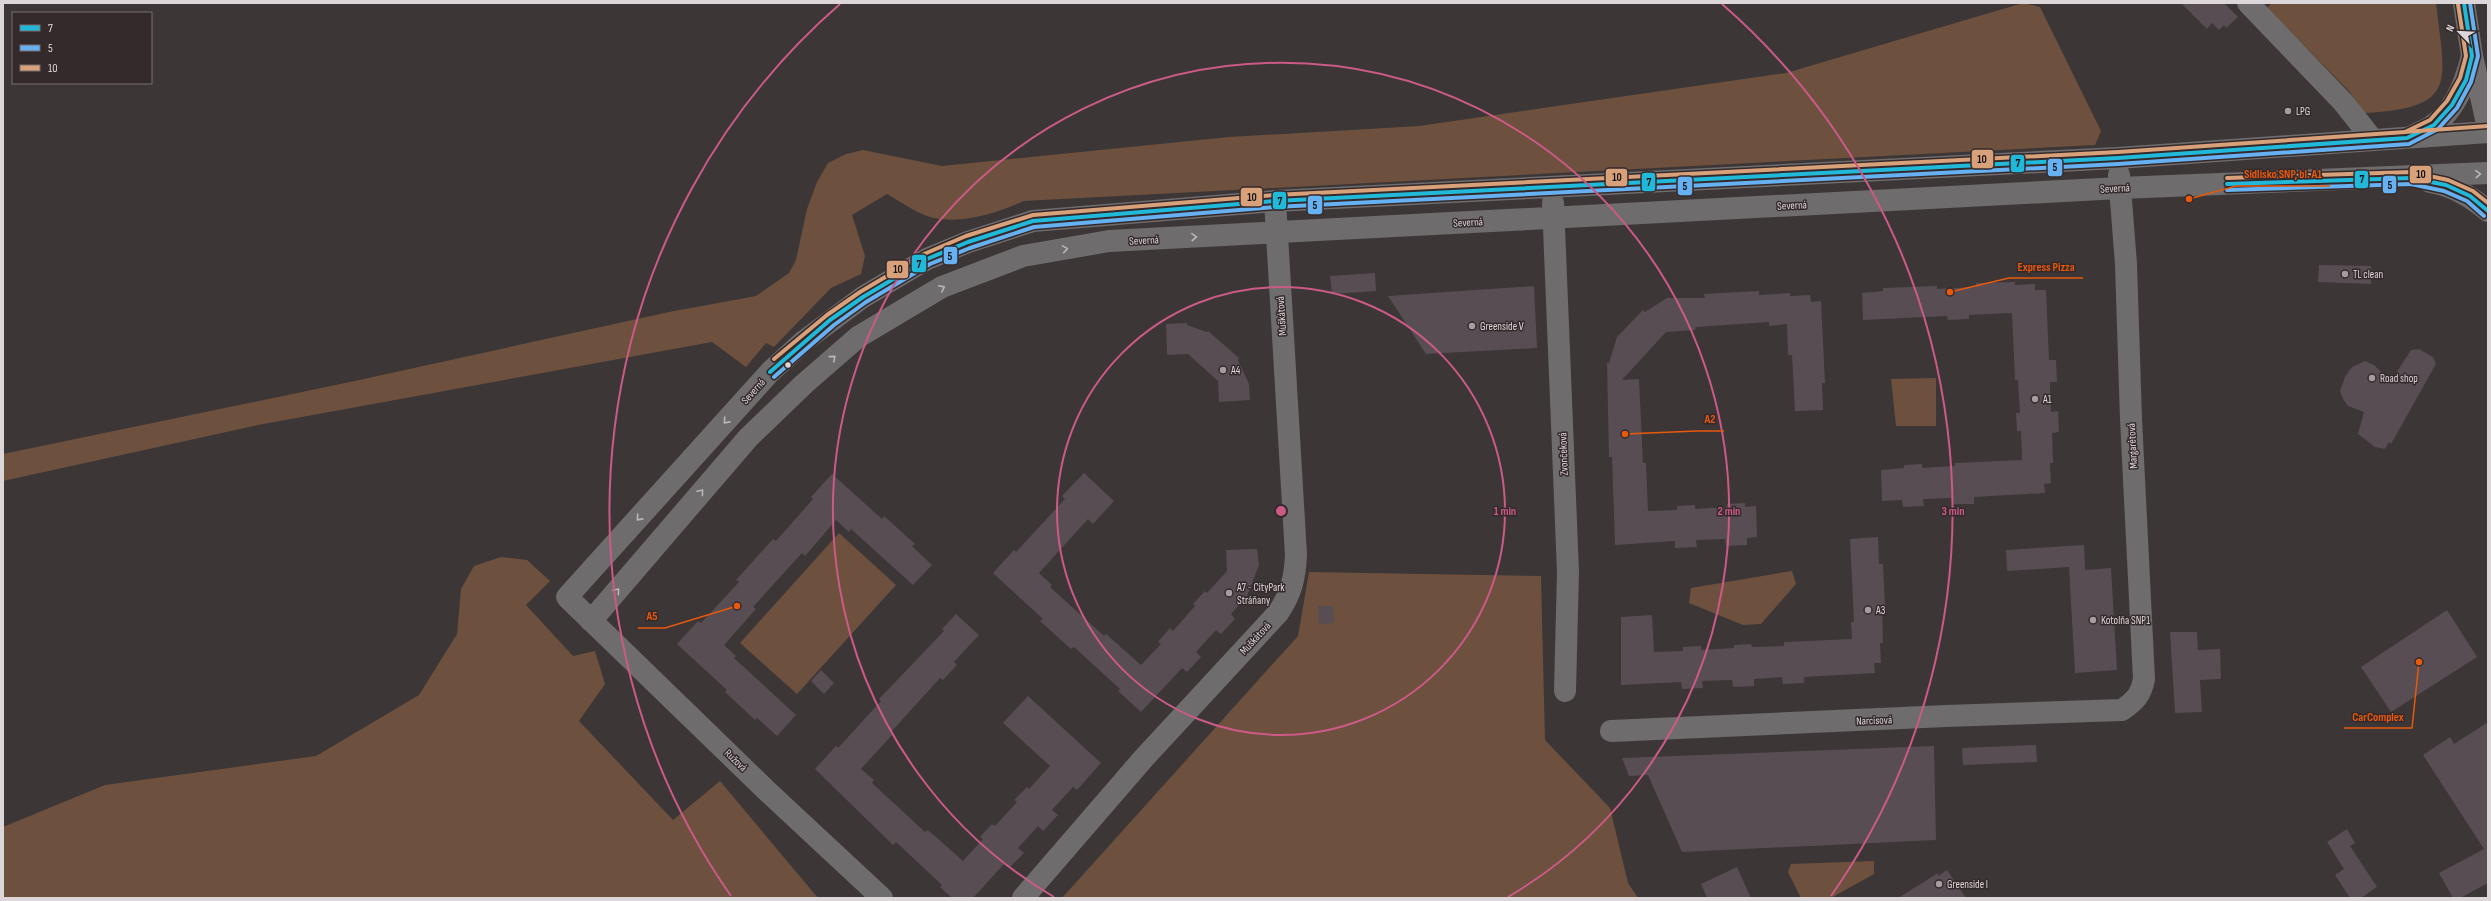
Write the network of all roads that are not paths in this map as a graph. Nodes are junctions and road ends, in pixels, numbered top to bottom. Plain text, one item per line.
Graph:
1 (2248, 3) edge
2 (2464, 3) edge
3 (2472, 56) junction
4 (2488, 128) edge
5 (2488, 132) edge
6 (2407, 138) junction
7 (2373, 140) junction
8 (2118, 158) junction
9 (2488, 173) edge
10 (2411, 178) junction
11 (1552, 186) junction
12 (2120, 188) junction
13 (1275, 201) junction
14 (2488, 211) edge
15 (1553, 217) junction
16 (1276, 232) junction
17 (770, 372) junction
18 (794, 393) junction
19 (567, 597) joint
20 (592, 621) junction
21 (1565, 691) dead end
22 (2134, 702) joint
23 (1612, 731) dead end
24 (882, 898) edge
25 (1023, 898) edge

1 - 7 street
2 - 3 main road
3 - 4 main road
3 - 6 street
5 - 6 street, Severná
6 - 7 street, Severná
7 - 8 street, Severná
8 - 11 street, Severná
8 - 12 street, Margarétová
10 -> 9 street, Severná
10 - 12 street, Severná
10 - 14 street
11 - 13 street, Severná
11 - 15 street, Zvončeková
12 - 15 street, Severná
12 - 22 street, Margarétová
13 - 16 street, Muškátová
13 - 17 street, Severná
15 - 16 street, Severná
15 - 21 street, Zvončeková
18 -> 16 street, Severná
16 - 25 street, Muškátová
17 - 18 street
17 -> 19 street, Severná
20 -> 18 street, Severná
19 - 20 street, Ružová
20 - 24 street, Ružová
22 - 23 street, Narcisová

